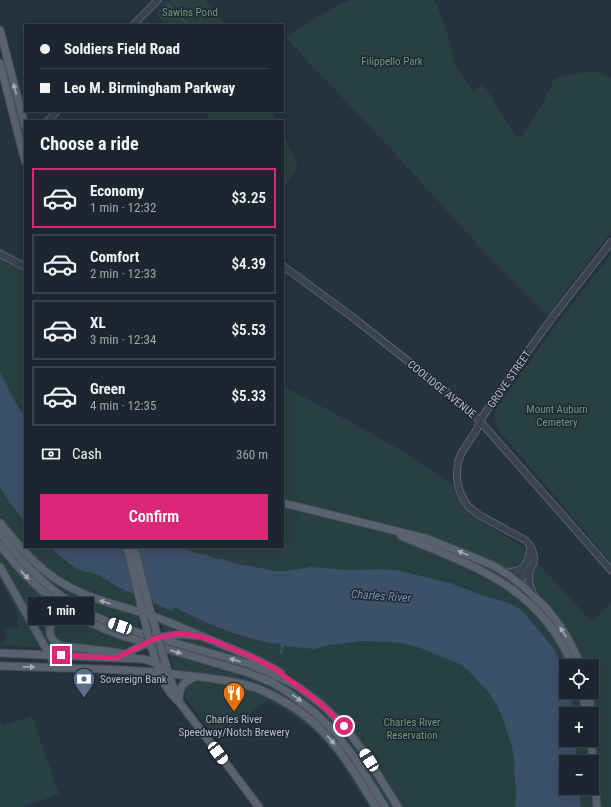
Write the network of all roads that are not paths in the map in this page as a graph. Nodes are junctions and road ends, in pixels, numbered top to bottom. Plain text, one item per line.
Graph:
1 (158, 0) edge
2 (134, 24) edge
3 (0, 30) edge
4 (0, 63) edge
5 (55, 112) edge
6 (49, 120) edge
7 (24, 122) edge
8 (22, 136) edge
9 (24, 153) edge
10 (611, 242) edge
11 (0, 254) edge
12 (24, 266) edge
13 (284, 267) edge
14 (480, 421) junction
15 (284, 502) edge
16 (0, 523) edge
17 (384, 529) junction
18 (0, 533) edge
19 (0, 545) edge
20 (530, 546) junction
21 (132, 548) edge
22 (462, 562) junction
23 (0, 567) edge
24 (523, 567) junction
25 (531, 568) junction
26 (500, 570) junction
27 (611, 570) edge
28 (517, 581) junction
29 (534, 596) junction
30 (142, 613) junction
31 (539, 613) junction
32 (152, 616) junction
33 (94, 625) junction
34 (160, 636) junction
35 (150, 641) junction
36 (214, 641) junction
37 (0, 653) edge
38 (49, 654) junction
39 (124, 654) junction
40 (116, 658) junction
41 (143, 659) junction
42 (570, 659) edge
43 (578, 659) edge
44 (156, 662) junction
45 (0, 666) edge
46 (57, 668) junction
47 (159, 672) junction
48 (168, 673) junction
49 (198, 677) junction
50 (297, 686) junction
51 (180, 703) junction
52 (592, 747) edge
53 (259, 807) edge
54 (376, 807) edge
55 (385, 807) edge
56 (398, 807) edge
57 (598, 807) edge

1 - 2 street
7 -> 3 main road
4 - 8 main road
5 - 6 street
8 - 9 main road
10 - 14 street, GROVE STREET
11 - 12 street
13 - 14 street, COOLIDGE AVENUE
14 - 20 street, GROVE STREET
14 - 27 street, COOLIDGE AVENUE
15 - 17 main road
30 -> 16 main road
17 - 22 main road
26 -> 17 main road
50 -> 18 main road
19 -> 33 main road
20 - 24 street
20 - 25 street
21 - 30 main road
21 - 32 main road
22 - 28 street
22 - 31 main road
23 - 38 main road
24 - 26 street
24 - 28 street
25 - 28 street
25 - 29 street
26 - 28 main road
28 - 29 main road
28 - 31 street
43 -> 29 main road
30 - 32 main road
30 - 35 main road, bridge
31 - 42 main road
32 - 34 main road
32 - 36 main road
33 - 39 main road
33 -> 55 main road
34 - 35 main road, bridge
34 - 36 main road
34 - 48 main road, bridge
35 - 39 main road, bridge
35 - 44 main road, bridge
36 - 50 main road
37 - 38 main road
38 - 40 main road
38 - 46 main road
39 - 40 main road
39 - 41 main road
40 - 41 main road
41 - 44 main road
44 - 47 main road
44 - 48 main road
45 -> 46 main road
46 - 47 main road
47 - 48 main road
47 - 51 main road
48 - 49 main road
48 - 51 main road
49 - 51 main road
49 -> 54 main road
50 - 56 main road
51 - 53 main road
52 - 57 main road

